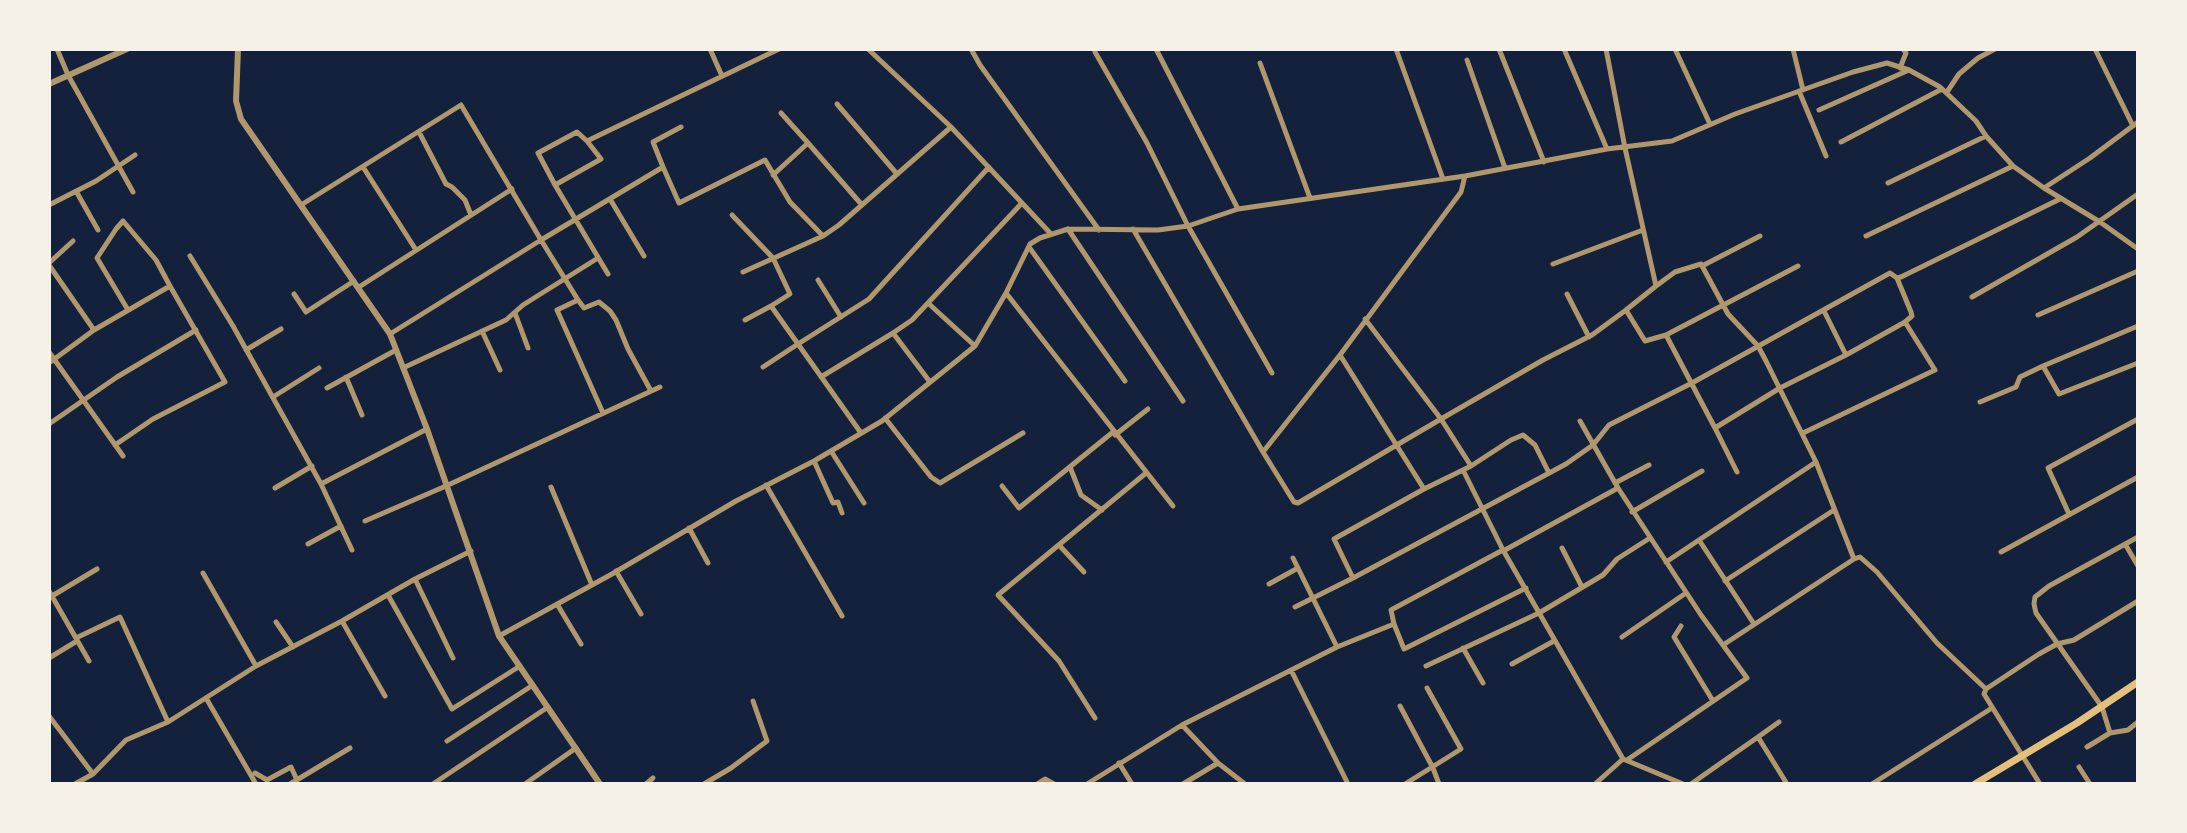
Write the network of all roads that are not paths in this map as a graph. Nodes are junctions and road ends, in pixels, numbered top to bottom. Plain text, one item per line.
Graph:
1 (57, 49) edge
2 (125, 49) edge
3 (238, 49) edge
4 (710, 49) edge
5 (779, 49) edge
6 (867, 49) edge
7 (971, 49) edge
8 (1156, 49) edge
9 (1395, 49) edge
10 (1499, 49) edge
11 (1564, 49) edge
12 (1606, 49) edge
13 (1675, 49) edge
14 (1793, 49) edge
15 (1903, 49) edge
16 (1995, 49) edge
17 (2095, 49) edge
18 (1095, 52) dead end
19 (1467, 60) dead end
20 (1260, 63) dead end
21 (1900, 68) junction
22 (1909, 71) junction
23 (68, 75) junction
24 (722, 76) junction
25 (49, 84) edge
26 (1944, 90) junction
27 (1801, 91) junction
28 (837, 104) dead end
29 (1819, 110) dead end
30 (780, 113) dead end
31 (1710, 124) junction
32 (2136, 124) edge
33 (681, 127) dead end
34 (951, 127) junction
35 (419, 132) junction
36 (1986, 136) junction
37 (587, 141) junction
38 (1841, 142) dead end
39 (808, 143) junction
40 (1625, 148) junction
41 (1607, 149) junction
42 (135, 156) dead end
43 (1826, 156) dead end
44 (1544, 162) junction
45 (118, 166) junction
46 (2013, 166) junction
47 (363, 167) junction
48 (663, 167) junction
49 (989, 167) junction
50 (1505, 168) junction
51 (897, 174) junction
52 (773, 175) junction
53 (1465, 176) junction
54 (1443, 179) junction
55 (1888, 183) dead end
56 (555, 186) junction
57 (2044, 188) junction
58 (512, 189) junction
59 (76, 191) junction
60 (133, 192) dead end
61 (2138, 194) edge
62 (1310, 198) junction
63 (610, 199) junction
64 (2060, 199) junction
65 (1021, 204) junction
66 (49, 205) edge
67 (301, 205) junction
68 (862, 205) junction
69 (1238, 209) junction
70 (471, 215) junction
71 (732, 215) dead end
72 (575, 219) junction
73 (2100, 222) junction
74 (1188, 226) junction
75 (1068, 229) junction
76 (1133, 229) junction
77 (98, 230) dead end
78 (1100, 230) junction
79 (1643, 230) junction
80 (1051, 234) junction
81 (823, 236) junction
82 (1760, 236) dead end
83 (1866, 236) dead end
84 (541, 240) junction
85 (73, 241) dead end
86 (1029, 247) junction
87 (2138, 249) edge
88 (416, 250) junction
89 (190, 256) dead end
90 (644, 256) dead end
91 (598, 258) junction
92 (773, 258) junction
93 (49, 264) edge
94 (1553, 264) dead end
95 (1798, 266) dead end
96 (1702, 267) junction
97 (2138, 271) edge
98 (743, 272) dead end
99 (608, 274) dead end
100 (565, 278) junction
101 (1897, 278) junction
102 (818, 280) dead end
103 (356, 284) junction
104 (170, 286) junction
105 (1656, 286) junction
106 (294, 293) dead end
107 (1006, 293) junction
108 (1567, 294) dead end
109 (1972, 297) dead end
110 (578, 300) junction
111 (928, 303) junction
112 (1723, 305) junction
113 (771, 306) junction
114 (128, 310) junction
115 (1626, 310) junction
116 (1824, 311) junction
117 (515, 313) junction
118 (2038, 315) dead end
119 (841, 317) junction
120 (1365, 318) junction
121 (745, 320) dead end
122 (1905, 322) junction
123 (2138, 326) edge
124 (281, 329) dead end
125 (94, 330) junction
126 (196, 330) junction
127 (482, 331) junction
128 (893, 333) junction
129 (390, 334) junction
130 (1666, 335) junction
131 (1589, 337) junction
132 (798, 344) junction
133 (975, 346) junction
134 (1758, 346) junction
135 (528, 348) dead end
136 (246, 350) junction
137 (396, 350) junction
138 (49, 352) edge
139 (1340, 355) junction
140 (1846, 355) junction
141 (52, 361) edge
142 (2138, 363) edge
143 (2043, 366) junction
144 (763, 367) dead end
145 (319, 368) dead end
146 (403, 368) junction
147 (500, 370) dead end
148 (1272, 373) dead end
149 (346, 377) junction
150 (821, 377) junction
151 (1125, 381) dead end
152 (930, 382) junction
153 (1692, 383) junction
154 (660, 387) dead end
155 (327, 388) dead end
156 (1780, 388) junction
157 (651, 391) junction
158 (273, 397) junction
159 (83, 400) junction
160 (1183, 401) dead end
161 (1980, 402) dead end
162 (1148, 409) dead end
163 (603, 413) junction
164 (362, 415) dead end
165 (885, 418) junction
166 (1441, 419) junction
167 (2138, 419) edge
168 (1580, 421) dead end
169 (49, 424) edge
170 (1715, 428) junction
171 (427, 429) junction
172 (861, 433) junction
173 (1023, 433) dead end
174 (1114, 433) junction
175 (1803, 433) junction
176 (116, 445) junction
177 (1397, 445) junction
178 (1593, 445) junction
179 (831, 451) junction
180 (1263, 452) junction
181 (123, 456) dead end
182 (814, 461) junction
183 (1816, 462) junction
184 (1649, 464) dead end
185 (1471, 466) junction
186 (312, 467) junction
187 (1070, 467) junction
188 (1463, 470) junction
189 (1702, 471) dead end
190 (1737, 472) dead end
191 (1146, 473) junction
192 (1549, 473) junction
193 (2138, 477) edge
194 (321, 484) junction
195 (766, 485) junction
196 (1617, 485) junction
197 (446, 486) junction
198 (1002, 486) dead end
199 (551, 487) dead end
200 (275, 488) dead end
201 (1424, 488) junction
202 (864, 503) dead end
203 (1172, 506) dead end
204 (1482, 509) junction
205 (1102, 510) junction
206 (1834, 510) junction
207 (1632, 512) junction
208 (842, 513) dead end
209 (2069, 514) junction
210 (365, 521) dead end
211 (341, 526) junction
212 (689, 528) junction
213 (2138, 537) edge
214 (1650, 538) junction
215 (1699, 540) junction
216 (308, 544) dead end
217 (2125, 544) junction
218 (1059, 545) junction
219 (1562, 548) dead end
220 (352, 550) dead end
221 (1504, 550) junction
222 (471, 551) junction
223 (2001, 552) dead end
224 (1293, 558) dead end
225 (1854, 559) junction
226 (1666, 562) junction
227 (708, 564) dead end
228 (2138, 566) edge
229 (1298, 568) junction
230 (97, 569) dead end
231 (617, 571) junction
232 (1084, 572) dead end
233 (203, 573) dead end
234 (1353, 578) junction
235 (415, 579) junction
236 (1726, 581) junction
237 (1269, 583) dead end
238 (592, 585) junction
239 (1582, 587) junction
240 (1526, 588) junction
241 (1686, 593) junction
242 (50, 595) edge
243 (388, 595) junction
244 (1313, 597) junction
245 (2138, 601) edge
246 (557, 604) junction
247 (1295, 607) dead end
248 (1539, 613) junction
249 (641, 614) dead end
250 (842, 616) dead end
251 (342, 621) junction
252 (276, 622) dead end
253 (1394, 624) junction
254 (1754, 624) junction
255 (1681, 626) dead end
256 (499, 636) junction
257 (1622, 636) dead end
258 (76, 639) junction
259 (1554, 641) junction
260 (581, 644) dead end
261 (2057, 644) junction
262 (1723, 645) junction
263 (293, 647) junction
264 (1337, 647) junction
265 (1463, 648) junction
266 (49, 658) edge
267 (453, 658) dead end
268 (89, 661) dead end
269 (1513, 664) dead end
270 (256, 666) junction
271 (520, 666) junction
272 (1426, 666) dead end
273 (1292, 670) junction
274 (2138, 682) edge
275 (1483, 683) dead end
276 (533, 685) junction
277 (1427, 688) dead end
278 (1986, 689) junction
279 (385, 696) dead end
280 (206, 698) junction
281 (753, 701) dead end
282 (1713, 701) junction
283 (1400, 706) dead end
284 (548, 707) junction
285 (2102, 707) junction
286 (1992, 708) junction
287 (49, 716) edge
288 (1095, 718) dead end
289 (168, 722) junction
290 (1779, 722) dead end
291 (2138, 722) edge
292 (1182, 725) junction
293 (2110, 733) junction
294 (1758, 737) junction
295 (447, 741) dead end
296 (2087, 747) dead end
297 (350, 748) dead end
298 (576, 748) junction
299 (2021, 756) junction
300 (1625, 760) junction
301 (1119, 763) junction
302 (1218, 763) junction
303 (2079, 767) dead end
304 (1433, 768) junction
305 (255, 773) dead end
306 (93, 774) junction
307 (653, 778) dead end
308 (297, 780) junction
309 (1978, 783) edge
310 (75, 784) edge
311 (256, 784) edge
312 (290, 784) edge
313 (433, 784) edge
314 (525, 784) edge
315 (600, 784) edge
316 (646, 784) edge
317 (704, 784) edge
318 (1037, 784) edge
319 (1054, 784) edge
320 (1087, 784) edge
321 (1132, 784) edge
322 (1183, 784) edge
323 (1245, 784) edge
324 (1348, 784) edge
325 (1405, 784) edge
326 (1439, 784) edge
327 (1595, 784) edge
328 (1683, 784) edge
329 (1692, 784) edge
330 (1787, 784) edge
331 (1872, 784) edge
332 (2040, 784) edge
333 (2090, 784) edge

1 - 23 street
2 - 23 street
3 - 67 street
4 - 24 street
5 - 24 street
6 - 34 street
7 - 78 street
8 - 69 street
9 - 54 street
10 - 44 street
11 - 41 street
12 - 40 street
13 - 31 street
14 - 27 street
15 - 21 street
16 - 26 street
17 - 32 street
18 - 74 street
19 - 50 street
20 - 62 street
21 - 22 street
21 - 27 street
22 - 26 street
22 - 29 street
23 - 25 street
23 - 45 street
24 - 37 street
26 - 36 street
26 - 38 street
27 - 31 street
27 - 43 street
28 - 51 street
30 - 39 street
31 - 40 street
32 - 57 street
33 - 48 street
34 - 49 street
34 - 51 street
35 - 47 street
35 - 58 street
35 - 70 street
36 - 46 street
36 - 55 street
37 - 56 street
37 - 56 street
39 - 52 street
39 - 68 street
40 - 41 street
40 - 79 street
41 - 44 street
42 - 45 street
44 - 50 street
45 - 59 street
45 - 60 street
46 - 57 street
46 - 83 street
47 - 67 street
47 - 88 street
48 - 52 street
48 - 63 street
49 - 65 street
49 - 119 street
50 - 53 street
51 - 68 street
52 - 81 street
53 - 54 street
53 - 120 street
54 - 62 street
56 - 72 street
57 - 64 street
58 - 70 street
58 - 84 street
59 - 66 street
59 - 77 street
61 - 73 street
62 - 69 street
63 - 72 street
63 - 90 street
64 - 73 street
64 - 101 street
65 - 80 street
65 - 111 street
67 - 103 street
68 - 81 street
69 - 74 street
70 - 88 street
71 - 92 street
72 - 84 street
72 - 91 street
73 - 87 street
73 - 109 street
74 - 76 street
74 - 148 street
75 - 78 street
75 - 80 street
75 - 160 street
76 - 78 street
76 - 180 street
79 - 94 street
79 - 105 street
80 - 86 street
81 - 92 street
82 - 96 street
84 - 100 street
84 - 129 street
85 - 93 street
86 - 107 street
86 - 151 street
88 - 103 street
89 - 136 street
91 - 99 street
91 - 100 street
92 - 98 street
92 - 113 street
93 - 125 street
95 - 112 street
96 - 105 street
96 - 112 street
97 - 118 street
100 - 110 street
100 - 117 street
101 - 116 street
101 - 122 street
102 - 119 street
103 - 106 street
103 - 129 street
104 - 114 street
104 - 114 street
104 - 126 street
105 - 115 street
107 - 133 street
107 - 174 street
108 - 131 street
110 - 157 street
110 - 163 street
111 - 128 street
111 - 133 street
112 - 130 street
112 - 134 street
113 - 121 street
113 - 132 street
114 - 125 street
115 - 130 street
115 - 131 street
116 - 134 street
116 - 140 street
117 - 127 street
117 - 135 street
119 - 132 street
120 - 139 street
120 - 166 street
122 - 140 street
122 - 175 street
123 - 143 street
124 - 136 street
125 - 141 street
126 - 159 street
126 - 176 street
127 - 146 street
127 - 147 street
128 - 150 street
128 - 152 street
129 - 137 street
130 - 153 street
131 - 166 street
132 - 144 street
132 - 150 street
133 - 152 street
134 - 153 street
134 - 156 street
136 - 158 street
137 - 146 street
137 - 149 street
138 - 141 street
139 - 177 street
139 - 180 street
140 - 156 street
141 - 159 street
142 - 143 street
143 - 161 street
145 - 158 street
146 - 171 street
149 - 155 street
149 - 164 street
150 - 172 street
152 - 165 street
153 - 170 street
153 - 178 street
154 - 157 street
156 - 170 street
156 - 175 street
157 - 163 street
158 - 186 street
159 - 169 street
159 - 176 street
162 - 174 street
163 - 197 street
165 - 172 street
165 - 173 street
166 - 177 street
166 - 185 street
167 - 209 street
168 - 178 street
170 - 190 street
171 - 194 street
171 - 197 street
172 - 179 street
174 - 187 street
174 - 191 street
175 - 183 street
176 - 181 street
177 - 180 street
177 - 201 street
178 - 192 street
178 - 196 street
179 - 182 street
179 - 202 street
182 - 195 street
182 - 208 street
183 - 206 street
183 - 215 street
184 - 196 street
185 - 188 street
185 - 192 street
186 - 194 street
186 - 200 street
187 - 198 street
187 - 205 street
188 - 201 street
188 - 204 street
189 - 207 street
191 - 203 street
191 - 205 street
192 - 204 street
193 - 209 street
194 - 211 street
195 - 212 street
195 - 250 street
196 - 207 street
196 - 221 street
197 - 210 street
197 - 222 street
199 - 238 street
201 - 234 street
204 - 221 street
204 - 234 street
205 - 218 street
206 - 225 street
206 - 236 street
207 - 214 street
209 - 223 street
211 - 216 street
211 - 220 street
212 - 227 street
212 - 231 street
213 - 217 street
214 - 226 street
214 - 239 street
215 - 226 street
215 - 236 street
217 - 228 street
217 - 261 street
218 - 232 street
218 - 288 street
219 - 239 street
221 - 240 street
221 - 253 street
222 - 235 street
222 - 256 street
224 - 229 street
225 - 254 street
225 - 278 street
226 - 241 street
229 - 237 street
229 - 244 street
230 - 242 street
231 - 238 street
231 - 249 street
233 - 270 street
234 - 244 street
235 - 243 street
235 - 267 street
236 - 254 street
238 - 246 street
239 - 248 street
240 - 248 street
240 - 253 street
241 - 257 street
241 - 262 street
242 - 258 street
243 - 251 street
243 - 271 street
244 - 247 street
244 - 264 street
245 - 261 street
246 - 256 street
246 - 260 street
248 - 259 street
248 - 265 street
251 - 263 street
251 - 279 street
252 - 263 street
253 - 264 street
254 - 262 street
255 - 282 street
256 - 271 street
258 - 266 street
258 - 268 street
258 - 289 street
259 - 269 street
259 - 300 street
261 - 278 street
261 - 285 street
262 - 282 street
263 - 270 street
264 - 273 street
265 - 272 street
265 - 275 street
270 - 280 street
271 - 276 street
273 - 292 street
273 - 324 street
274 - 285 main road
276 - 284 street
276 - 295 street
277 - 304 street
278 - 286 street
280 - 289 street
280 - 311 street
281 - 317 street
282 - 300 street
283 - 304 street
284 - 298 street
284 - 313 street
285 - 293 street
285 - 299 main road
286 - 299 street
286 - 331 street
287 - 306 street
289 - 306 street
290 - 294 street
291 - 293 street
292 - 301 street
292 - 302 street
293 - 296 street
294 - 329 street
294 - 330 street
297 - 308 street
298 - 314 street
298 - 315 street
299 - 309 main road
299 - 332 street
300 - 327 street
300 - 328 street
301 - 320 street
301 - 321 street
302 - 322 street
302 - 323 street
303 - 333 street
304 - 325 street
304 - 326 street
305 - 308 street
306 - 310 street
307 - 316 street
308 - 312 street
318 - 319 street

